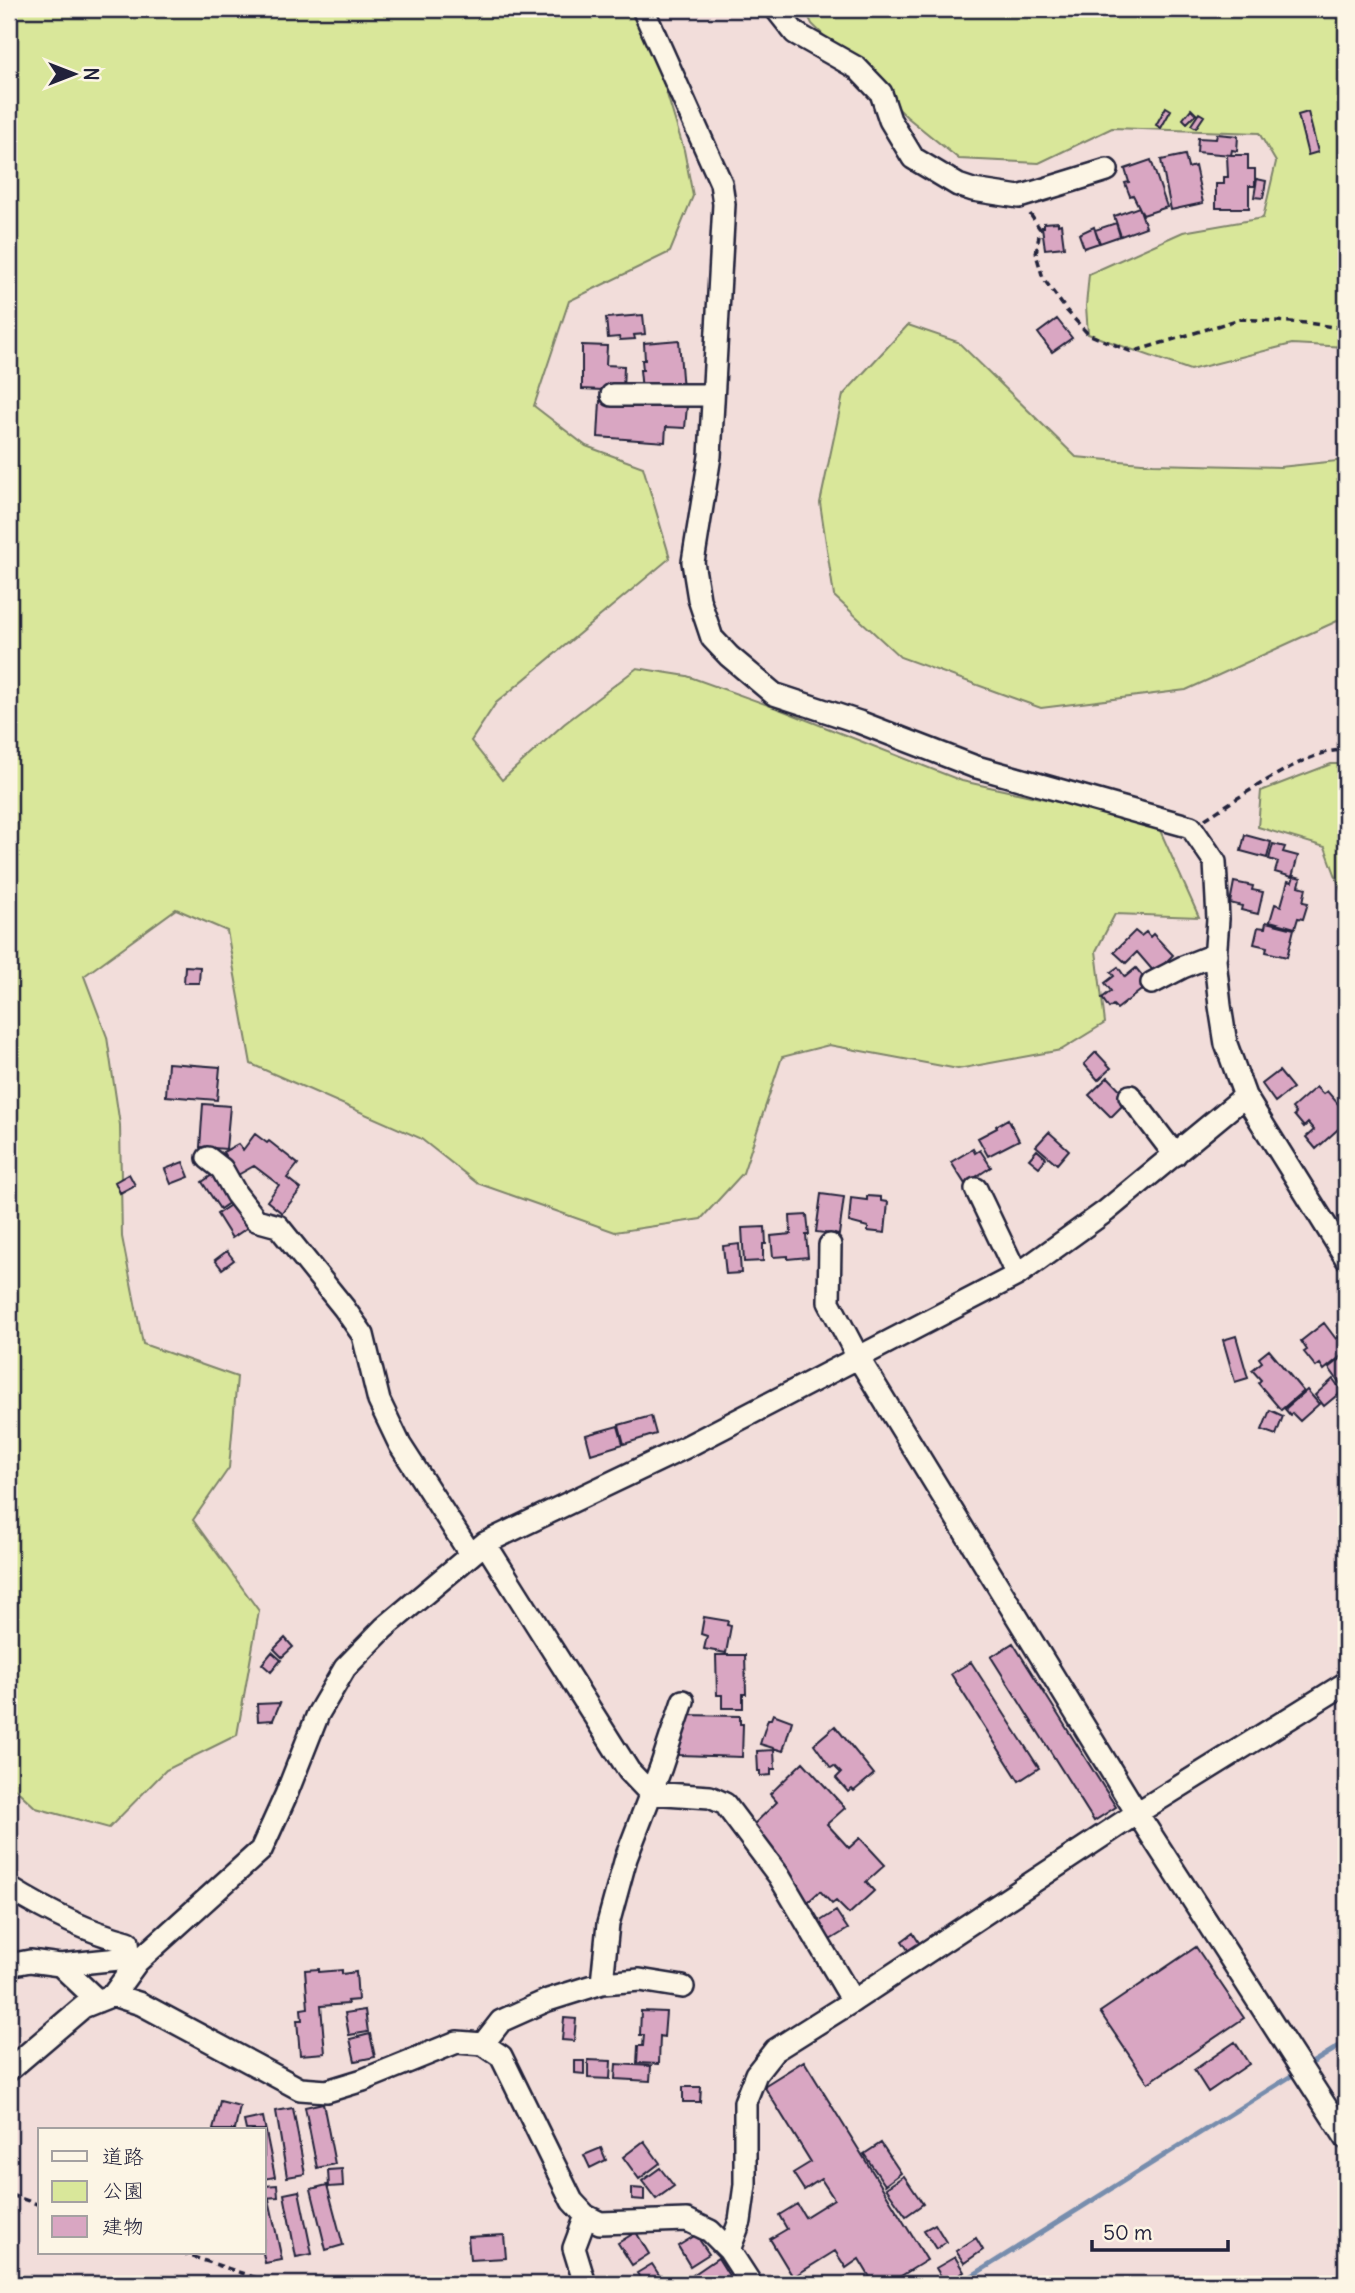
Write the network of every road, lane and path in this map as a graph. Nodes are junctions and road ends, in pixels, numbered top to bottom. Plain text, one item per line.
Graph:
1 (643, 9) edge
2 (776, 9) edge
3 (1107, 170) dead end
4 (1018, 197) junction
5 (1346, 329) edge
6 (612, 395) dead end
7 (713, 395) junction
8 (1346, 751) edge
9 (1191, 827) junction
10 (1216, 954) junction
11 (1152, 983) dead end
12 (1130, 1096) dead end
13 (1245, 1097) junction
14 (1175, 1155) junction
15 (208, 1158) dead end
16 (976, 1189) dead end
17 (830, 1245) dead end
18 (1346, 1258) edge
19 (1017, 1275) junction
20 (859, 1359) junction
21 (478, 1549) junction
22 (1346, 1683) edge
23 (683, 1701) dead end
24 (650, 1793) junction
25 (1137, 1813) junction
26 (9, 1888) edge
27 (9, 1965) edge
28 (60, 1965) junction
29 (602, 1983) junction
30 (683, 1987) dead end
31 (106, 1998) junction
32 (853, 2001) junction
33 (483, 2044) junction
34 (9, 2070) edge
35 (1346, 2138) edge
36 (10, 2195) edge
37 (38, 2204) edge
38 (586, 2216) junction
39 (729, 2250) junction
40 (184, 2254) edge
41 (10, 2284) edge
42 (275, 2284) edge
43 (586, 2284) edge
44 (751, 2284) edge

1 - 7 street
2 - 4 street
3 - 4 street
4 - 5 path
6 - 7 street
7 - 9 street
8 - 9 path
9 - 10 street
10 - 11 street
10 - 13 street
12 - 14 street
13 - 14 street
13 - 18 street
14 - 19 street
15 - 21 street
16 - 19 street
17 - 20 street
19 - 20 street
20 - 21 street
20 - 25 street
21 - 24 street
21 - 31 street
22 - 25 street
23 - 24 street
24 - 29 street
24 - 32 street
25 - 32 street
25 - 35 street
26 - 28 street
27 - 28 street
28 - 31 street
29 - 30 street
29 - 33 street
31 - 33 street
31 - 34 street
32 - 39 street
33 - 38 street
36 - 37 path
36 - 41 path
38 - 39 street
38 - 43 street
39 - 44 street
40 - 42 path

